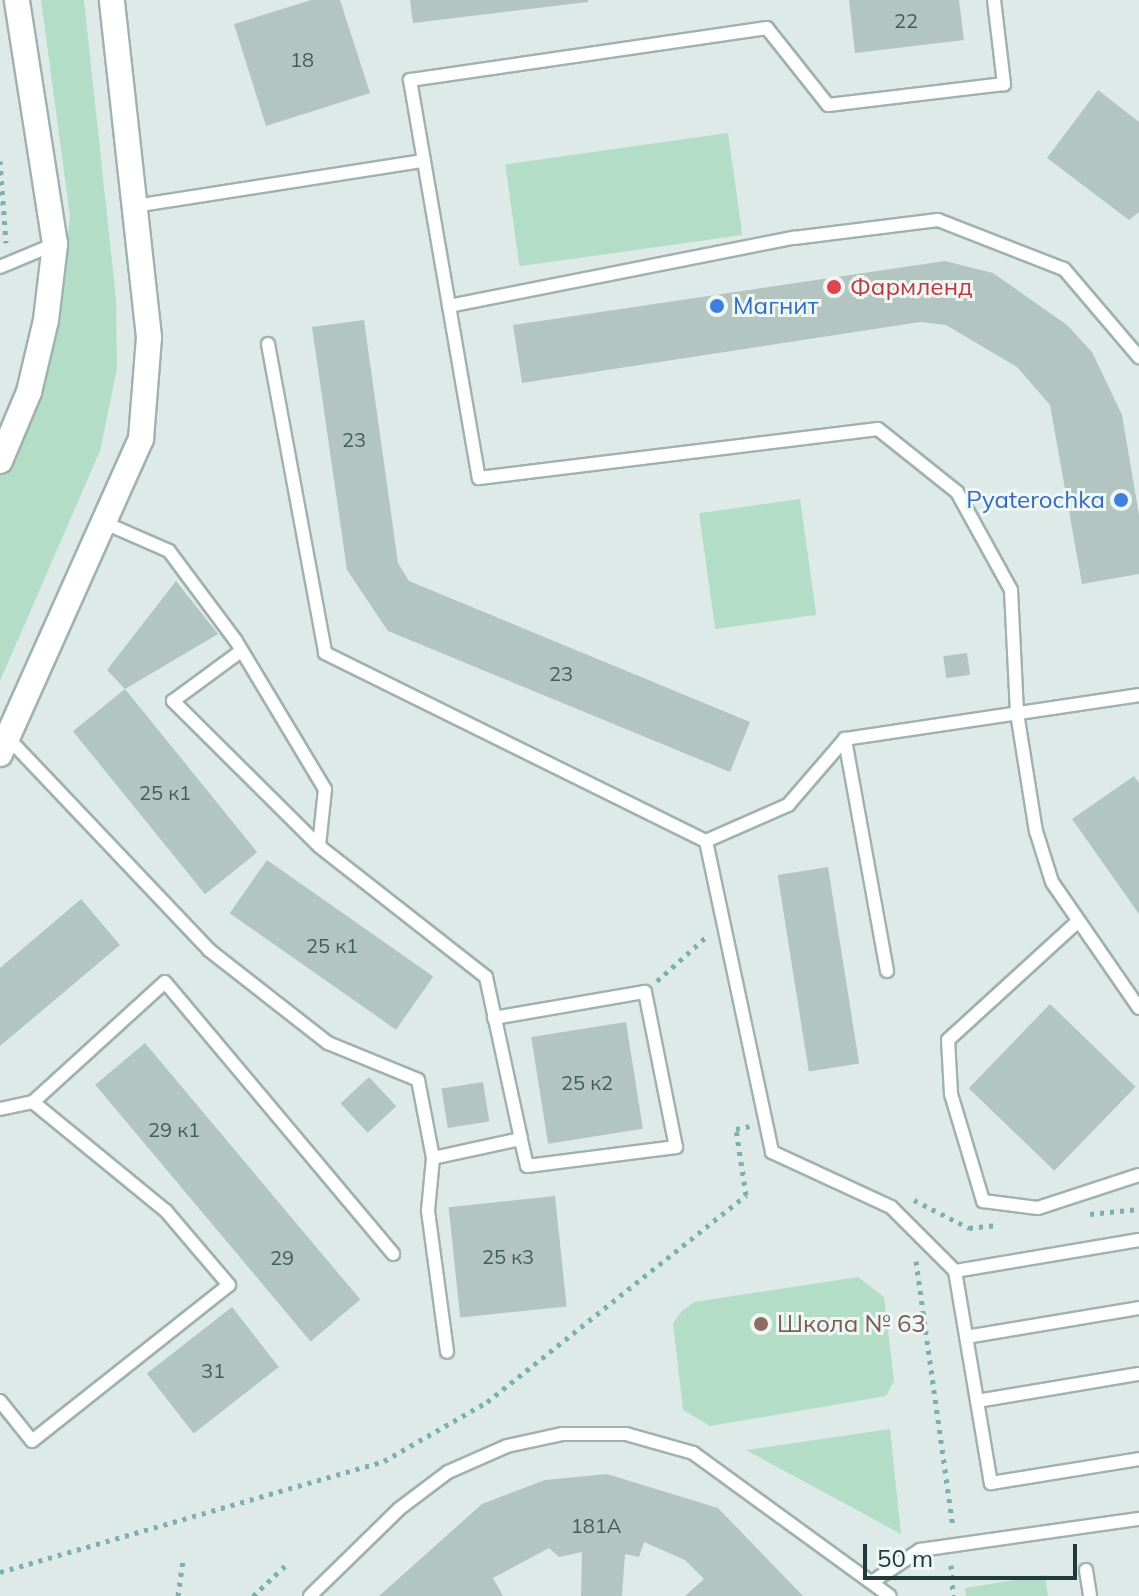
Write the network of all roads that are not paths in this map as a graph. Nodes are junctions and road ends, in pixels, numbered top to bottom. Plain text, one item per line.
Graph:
1 (17, 0) edge
2 (112, 0) edge
3 (994, 0) edge
4 (424, 161) junction
5 (135, 206) junction
6 (55, 244) junction
7 (0, 267) edge
8 (449, 306) junction
9 (268, 344) dead end
10 (1139, 357) edge
11 (0, 461) edge
12 (105, 523) junction
13 (241, 651) junction
14 (1139, 695) edge
15 (1017, 713) junction
16 (845, 739) junction
17 (4, 746) edge
18 (706, 841) junction
19 (319, 846) junction
20 (1075, 924) junction
21 (887, 971) dead end
22 (1139, 1008) edge
23 (494, 1018) junction
24 (33, 1102) junction
25 (0, 1109) edge
26 (521, 1139) junction
27 (433, 1158) junction
28 (1139, 1175) edge
29 (1139, 1240) edge
30 (393, 1254) dead end
31 (955, 1271) junction
32 (1139, 1308) edge
33 (966, 1337) junction
34 (447, 1352) dead end
35 (1139, 1374) edge
36 (0, 1401) edge
37 (977, 1401) junction
38 (1139, 1459) edge
39 (1139, 1519) edge
40 (1086, 1570) dead end
41 (872, 1582) junction
42 (310, 1596) edge
43 (890, 1596) edge
44 (1090, 1596) edge

1 - 6 street
2 - 5 street
3 - 4 lane
4 - 5 lane
4 - 8 lane
5 - 12 street
6 - 7 lane
6 - 11 street
8 - 10 lane
8 - 15 lane
9 - 18 lane
12 - 13 lane
12 - 17 street
13 - 19 lane
13 - 19 lane
14 - 15 lane
15 - 16 lane
15 - 20 lane
16 - 18 lane
16 - 21 lane
17 - 27 lane
18 - 31 lane
19 - 23 lane
20 - 22 lane
20 - 28 lane
23 - 26 lane
23 - 26 lane
24 - 25 lane
24 - 30 lane
24 - 36 lane
26 - 27 lane
27 - 34 lane
29 - 31 lane
31 - 33 lane
32 - 33 lane
33 - 37 lane
35 - 37 lane
37 - 38 lane
39 - 41 lane
40 - 44 lane
41 - 42 lane
41 - 43 lane

